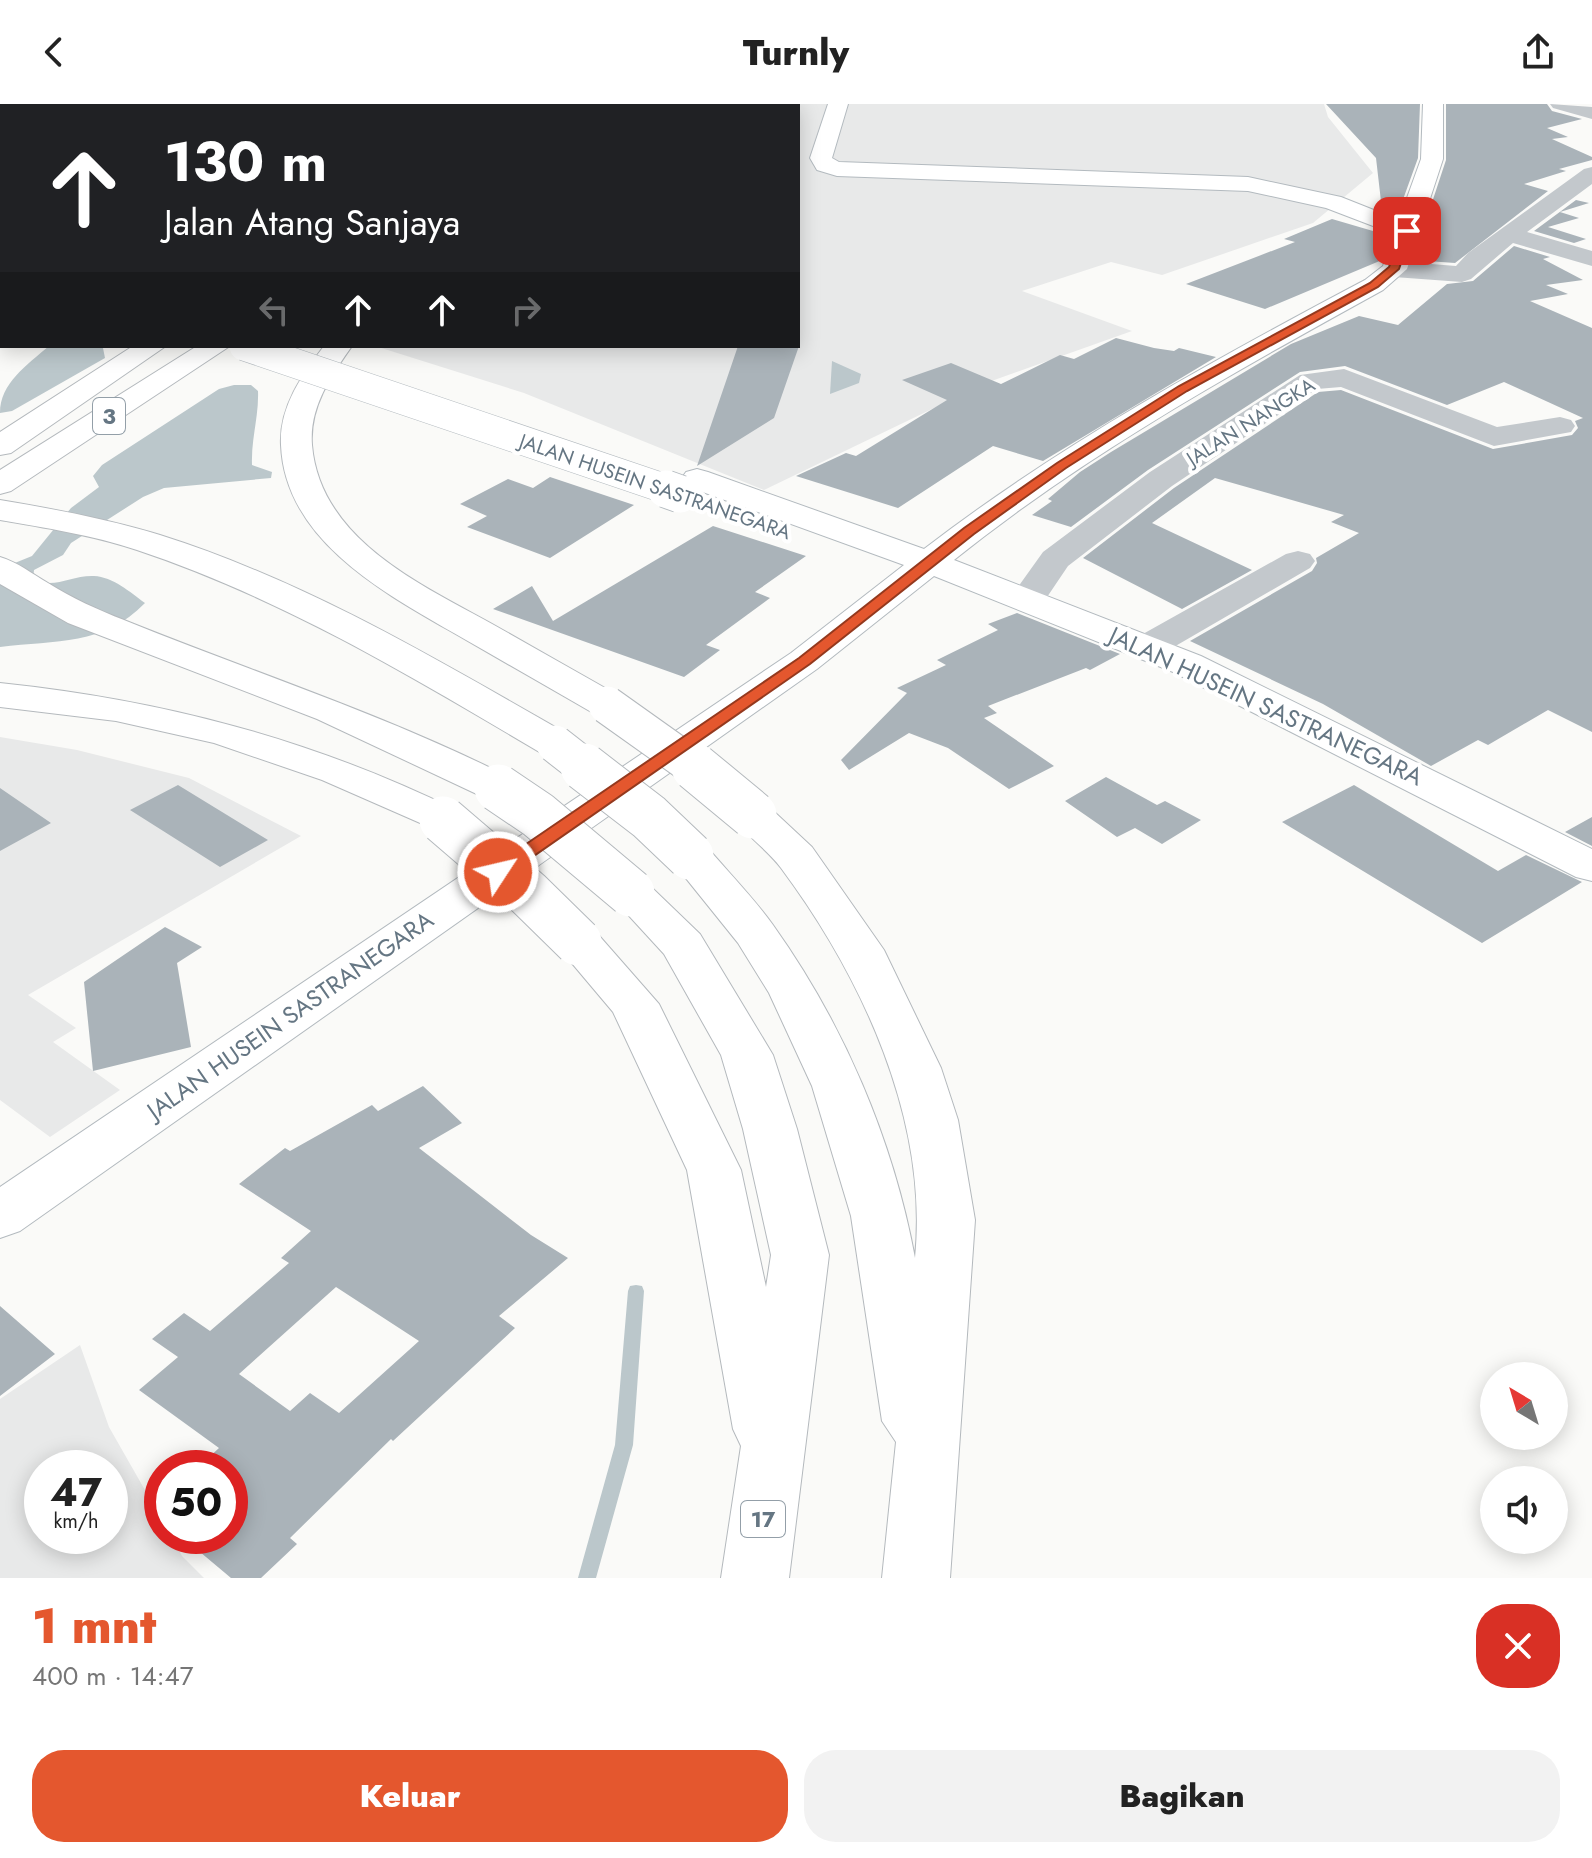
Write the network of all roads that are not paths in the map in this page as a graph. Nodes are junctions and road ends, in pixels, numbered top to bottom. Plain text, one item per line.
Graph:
1 (838, 104) edge
2 (1433, 104) edge
3 (1560, 104) edge
4 (1592, 113) edge
5 (853, 143) dead end
6 (1592, 174) edge
7 (1353, 185) dead end
8 (1393, 190) dead end
9 (1417, 193) junction
10 (1407, 231) junction
11 (1510, 235) junction
12 (1592, 259) edge
13 (1394, 269) junction
14 (149, 348) edge
15 (213, 348) edge
16 (250, 348) edge
17 (316, 348) edge
18 (336, 348) edge
19 (1560, 426) dead end
20 (0, 446) edge
21 (0, 484) edge
22 (688, 487) junction
23 (0, 510) edge
24 (969, 531) junction
25 (869, 540) junction
26 (1298, 561) dead end
27 (932, 564) junction
28 (0, 568) edge
29 (1010, 592) junction
30 (873, 608) junction
31 (1147, 647) junction
32 (0, 695) edge
33 (1592, 867) edge
34 (0, 1216) edge
35 (771, 1459) junction
36 (924, 1483) junction
37 (755, 1578) edge
38 (916, 1578) edge

1 - 10 main road
2 - 9 main road
3 - 4 street
5 - 7 main road
6 - 11 street
8 - 9 main road
9 - 10 main road
10 - 13 main road
11 - 12 street
11 - 13 street
13 - 24 main road
14 - 20 main road, 3
15 - 21 main road, 3
16 - 22 main road, JALAN HUSEIN SASTRANEGARA, bridge
17 - 22 main road, JALAN HUSEIN SASTRANEGARA
18 - 36 main road, bridge
19 - 29 street, JALAN NANGKA
22 - 25 main road, JALAN HUSEIN SASTRANEGARA
22 - 27 main road, JALAN HUSEIN SASTRANEGARA
23 - 36 main road, bridge
24 - 25 main road
24 - 27 main road
24 - 29 main road
25 - 27 main road, JALAN HUSEIN SASTRANEGARA
26 - 31 street
27 - 29 main road, JALAN HUSEIN SASTRANEGARA
27 - 30 main road, JALAN HUSEIN SASTRANEGARA
28 - 35 main road, bridge
29 - 30 main road
29 - 31 main road, JALAN HUSEIN SASTRANEGARA
30 - 34 main road, JALAN HUSEIN SASTRANEGARA
31 - 33 main road, JALAN HUSEIN SASTRANEGARA
32 - 35 main road, bridge
35 - 37 main road, 17
36 - 38 main road

